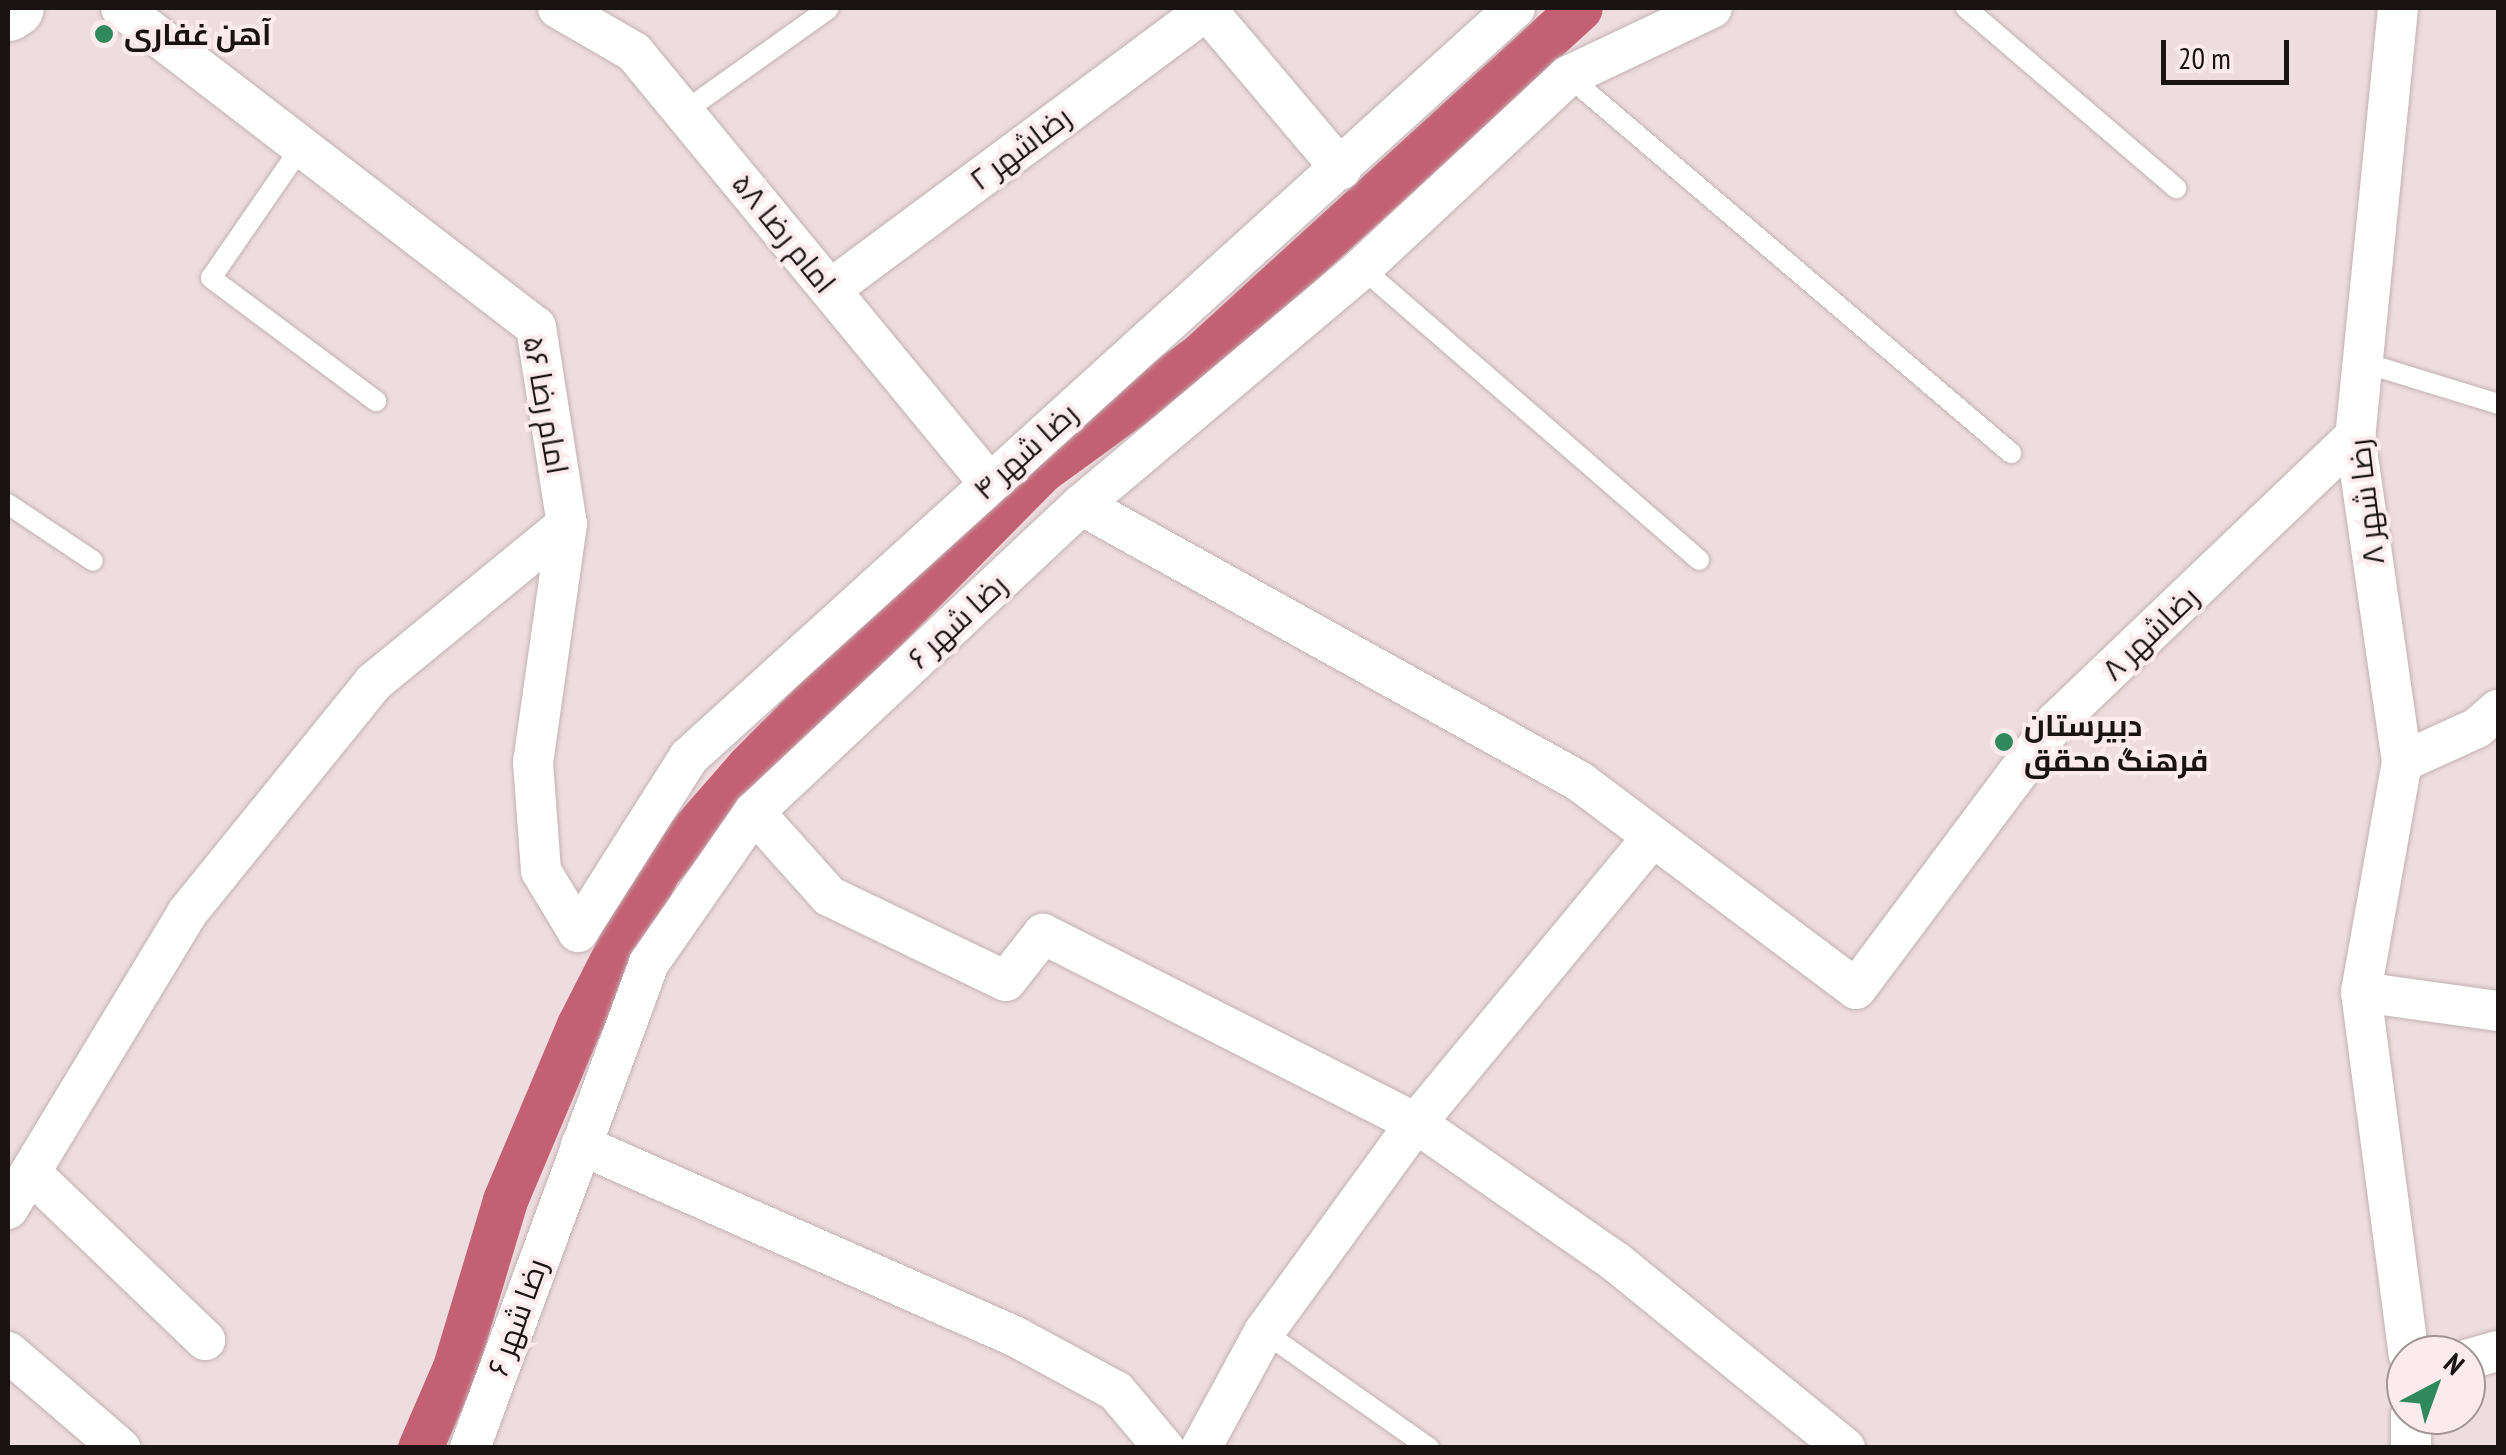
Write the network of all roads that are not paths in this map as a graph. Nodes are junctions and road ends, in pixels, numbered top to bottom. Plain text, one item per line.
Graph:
1 (16, 8) edge
2 (120, 8) edge
3 (558, 8) edge
4 (1207, 8) edge
5 (1515, 8) edge
6 (1712, 8) edge
7 (1966, 8) edge
8 (2398, 8) edge
9 (828, 9) edge
10 (8, 13) edge
11 (1568, 76) junction
12 (685, 112) junction
13 (302, 146) junction
14 (1341, 169) junction
15 (2176, 188) dead end
16 (1362, 268) junction
17 (830, 289) junction
18 (2365, 363) junction
19 (376, 401) dead end
20 (2498, 404) edge
21 (2355, 436) junction
22 (2011, 452) dead end
23 (989, 483) junction
24 (8, 504) edge
25 (1081, 505) junction
26 (567, 524) junction
27 (1699, 560) dead end
28 (93, 562) dead end
29 (2498, 710) edge
30 (2402, 762) junction
31 (754, 812) junction
32 (1653, 837) junction
33 (578, 932) joint
34 (2361, 992) junction
35 (2498, 1012) edge
36 (1416, 1123) junction
37 (581, 1145) junction
38 (32, 1174) junction
39 (8, 1209) edge
40 (1264, 1332) junction
41 (2407, 1335) edge
42 (205, 1340) dead end
43 (8, 1352) edge
44 (120, 1448) edge
45 (470, 1448) edge
46 (1164, 1448) edge
47 (1201, 1448) edge
48 (1428, 1448) edge
49 (1845, 1448) edge

1 - 10 main road
2 - 13 street, امام رضا ۵۶
3 - 12 street, امام رضا ۵۸
4 - 14 street
4 - 17 street, رضاشهر ۲
5 - 14 street, رضا شهر ۴
6 - 11 street, رضا شهر ۶
7 - 15 lane
8 - 18 street, رضا شهر ۸
9 - 12 lane
11 - 16 street, رضا شهر ۶
11 - 22 lane
12 - 17 street, امام رضا ۵۸
13 - 19 lane
13 - 26 street, امام رضا ۵۶
14 - 23 street, رضا شهر ۴
16 - 25 street, رضا شهر ۶
16 - 27 lane
17 - 23 street, امام رضا ۵۸
18 - 20 lane
18 - 21 street, رضا شهر ۸
21 - 30 street, رضا شهر ۸
21 - 32 street, رضاشهر ۸
23 - 33 street, رضا شهر ۴
24 - 28 lane
25 - 31 street, رضا شهر ۶
25 - 32 street
26 - 33 street, امام رضا ۵۶
26 - 38 street
29 - 30 street
30 - 34 street, رضا شهر ۸
31 - 36 street
31 - 37 street, رضا شهر ۶
32 - 36 street
34 - 35 street
34 - 41 street, رضا شهر ۸
36 - 40 street
36 - 49 street
37 - 45 street, رضا شهر ۶
37 - 46 street
38 - 39 street
38 - 42 street
40 - 47 street
40 - 48 lane
43 - 44 street

